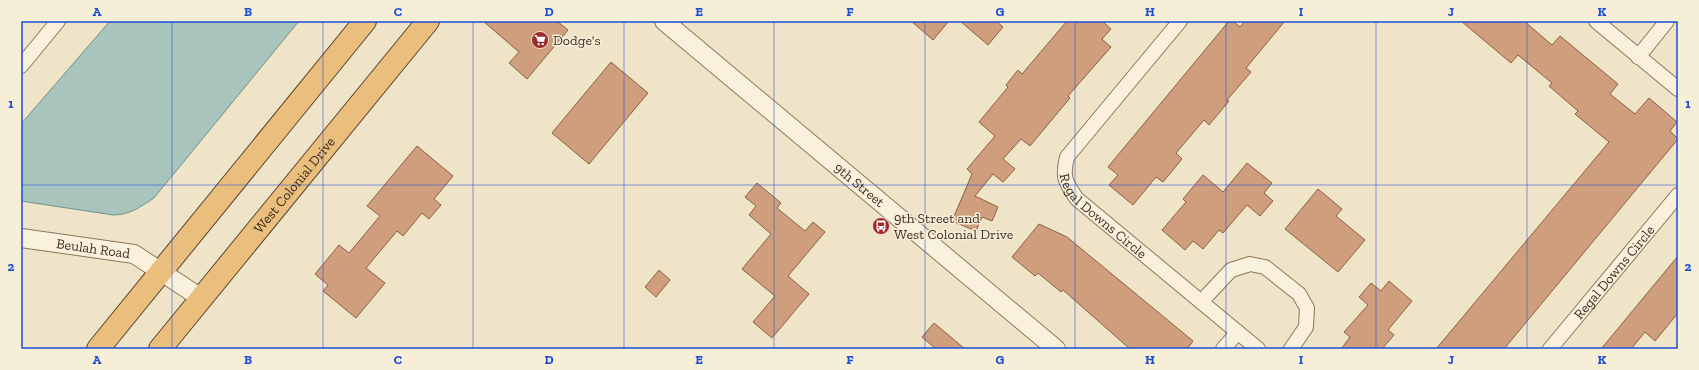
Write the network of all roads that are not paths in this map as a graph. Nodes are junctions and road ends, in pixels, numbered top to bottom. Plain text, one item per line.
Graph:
1 (58, 21) edge
2 (365, 21) edge
3 (428, 21) edge
4 (664, 21) edge
5 (1180, 21) edge
6 (1596, 21) edge
7 (1667, 21) edge
8 (1638, 56) junction
9 (21, 66) edge
10 (1678, 90) edge
11 (1678, 195) edge
12 (21, 238) edge
13 (160, 271) junction
14 (201, 298) junction
15 (1202, 302) junction
16 (1238, 332) junction
17 (98, 349) edge
18 (160, 349) edge
19 (1056, 349) edge
20 (1223, 349) edge
21 (1258, 349) edge
22 (1291, 349) edge
23 (1550, 349) edge

1 - 9 street
2 - 13 highway
3 - 14 highway, West Colonial Drive
4 - 19 street, 9th Street
5 - 15 street, Regal Downs Circle
6 - 8 street
7 - 8 street
8 - 10 street
11 - 23 street, Regal Downs Circle
12 - 13 street, Beulah Road
13 - 14 street, Beulah Road
13 - 17 highway
14 - 18 highway, West Colonial Drive
15 - 16 street, Regal Downs Circle
15 - 22 street
16 - 20 street
16 - 21 street, Regal Downs Circle

